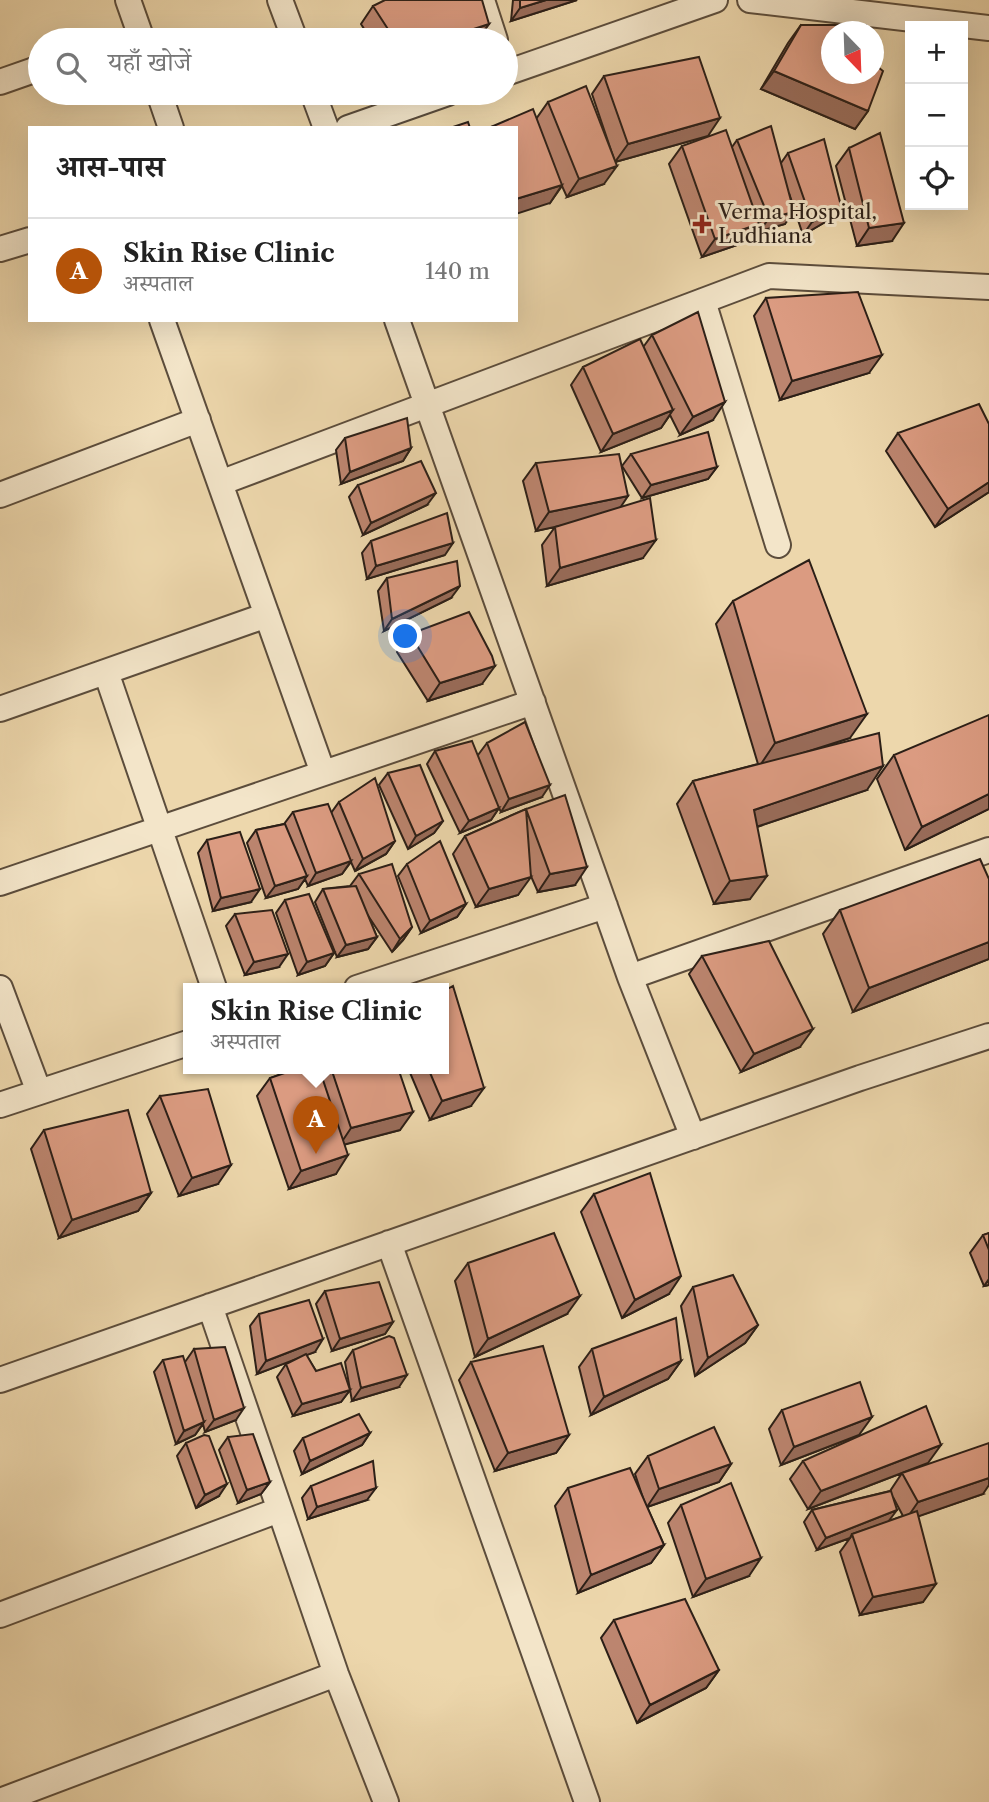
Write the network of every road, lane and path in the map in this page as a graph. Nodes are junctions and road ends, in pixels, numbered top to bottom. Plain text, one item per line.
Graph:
1 (128, 0) edge
2 (281, 0) edge
3 (482, 0) edge
4 (715, 0) edge
5 (750, 0) edge
6 (989, 27) edge
7 (132, 28) edge
8 (291, 28) edge
9 (491, 28) edge
10 (518, 68) edge
11 (28, 72) edge
12 (0, 82) edge
13 (163, 105) edge
14 (317, 105) edge
15 (414, 105) edge
16 (170, 126) edge
17 (325, 126) edge
18 (354, 126) edge
19 (28, 241) edge
20 (0, 249) edge
21 (989, 287) edge
22 (703, 301) junction
23 (163, 322) edge
24 (398, 322) edge
25 (428, 405) junction
26 (198, 420) junction
27 (220, 483) junction
28 (0, 495) edge
29 (778, 545) dead end
30 (267, 615) junction
31 (106, 672) junction
32 (533, 702) junction
33 (0, 709) edge
34 (323, 773) junction
35 (159, 830) junction
36 (989, 850) edge
37 (0, 883) edge
38 (605, 906) junction
39 (631, 977) junction
40 (212, 983) edge
41 (372, 983) edge
42 (0, 988) edge
43 (989, 1037) edge
44 (183, 1045) edge
45 (39, 1092) junction
46 (0, 1105) edge
47 (692, 1137) junction
48 (390, 1243) junction
49 (210, 1306) junction
50 (0, 1380) edge
51 (279, 1510) junction
52 (0, 1615) edge
53 (336, 1674) junction
54 (0, 1801) edge
55 (386, 1802) edge
56 (587, 1802) edge

1 - 7 street
2 - 8 street
3 - 9 street
4 - 10 street
5 - 6 street
11 - 12 street
13 - 16 street
14 - 17 street
15 - 18 street
19 - 20 street
21 - 22 street
22 - 25 street
22 - 29 street
23 - 26 street
24 - 25 street
25 - 27 street
25 - 32 street
26 - 27 street
26 - 28 street
27 - 30 street
30 - 31 street
30 - 34 street
31 - 33 street
31 - 35 street
32 - 34 street
32 - 38 street
34 - 35 street
35 - 37 street
35 - 40 street
36 - 39 street
38 - 39 street
38 - 41 street
39 - 47 street
42 - 45 street
43 - 47 street
44 - 45 street
45 - 46 street
47 - 48 street
48 - 49 street
48 - 56 street
49 - 50 street
49 - 51 street
51 - 52 street
51 - 53 street
53 - 54 street
53 - 55 street

